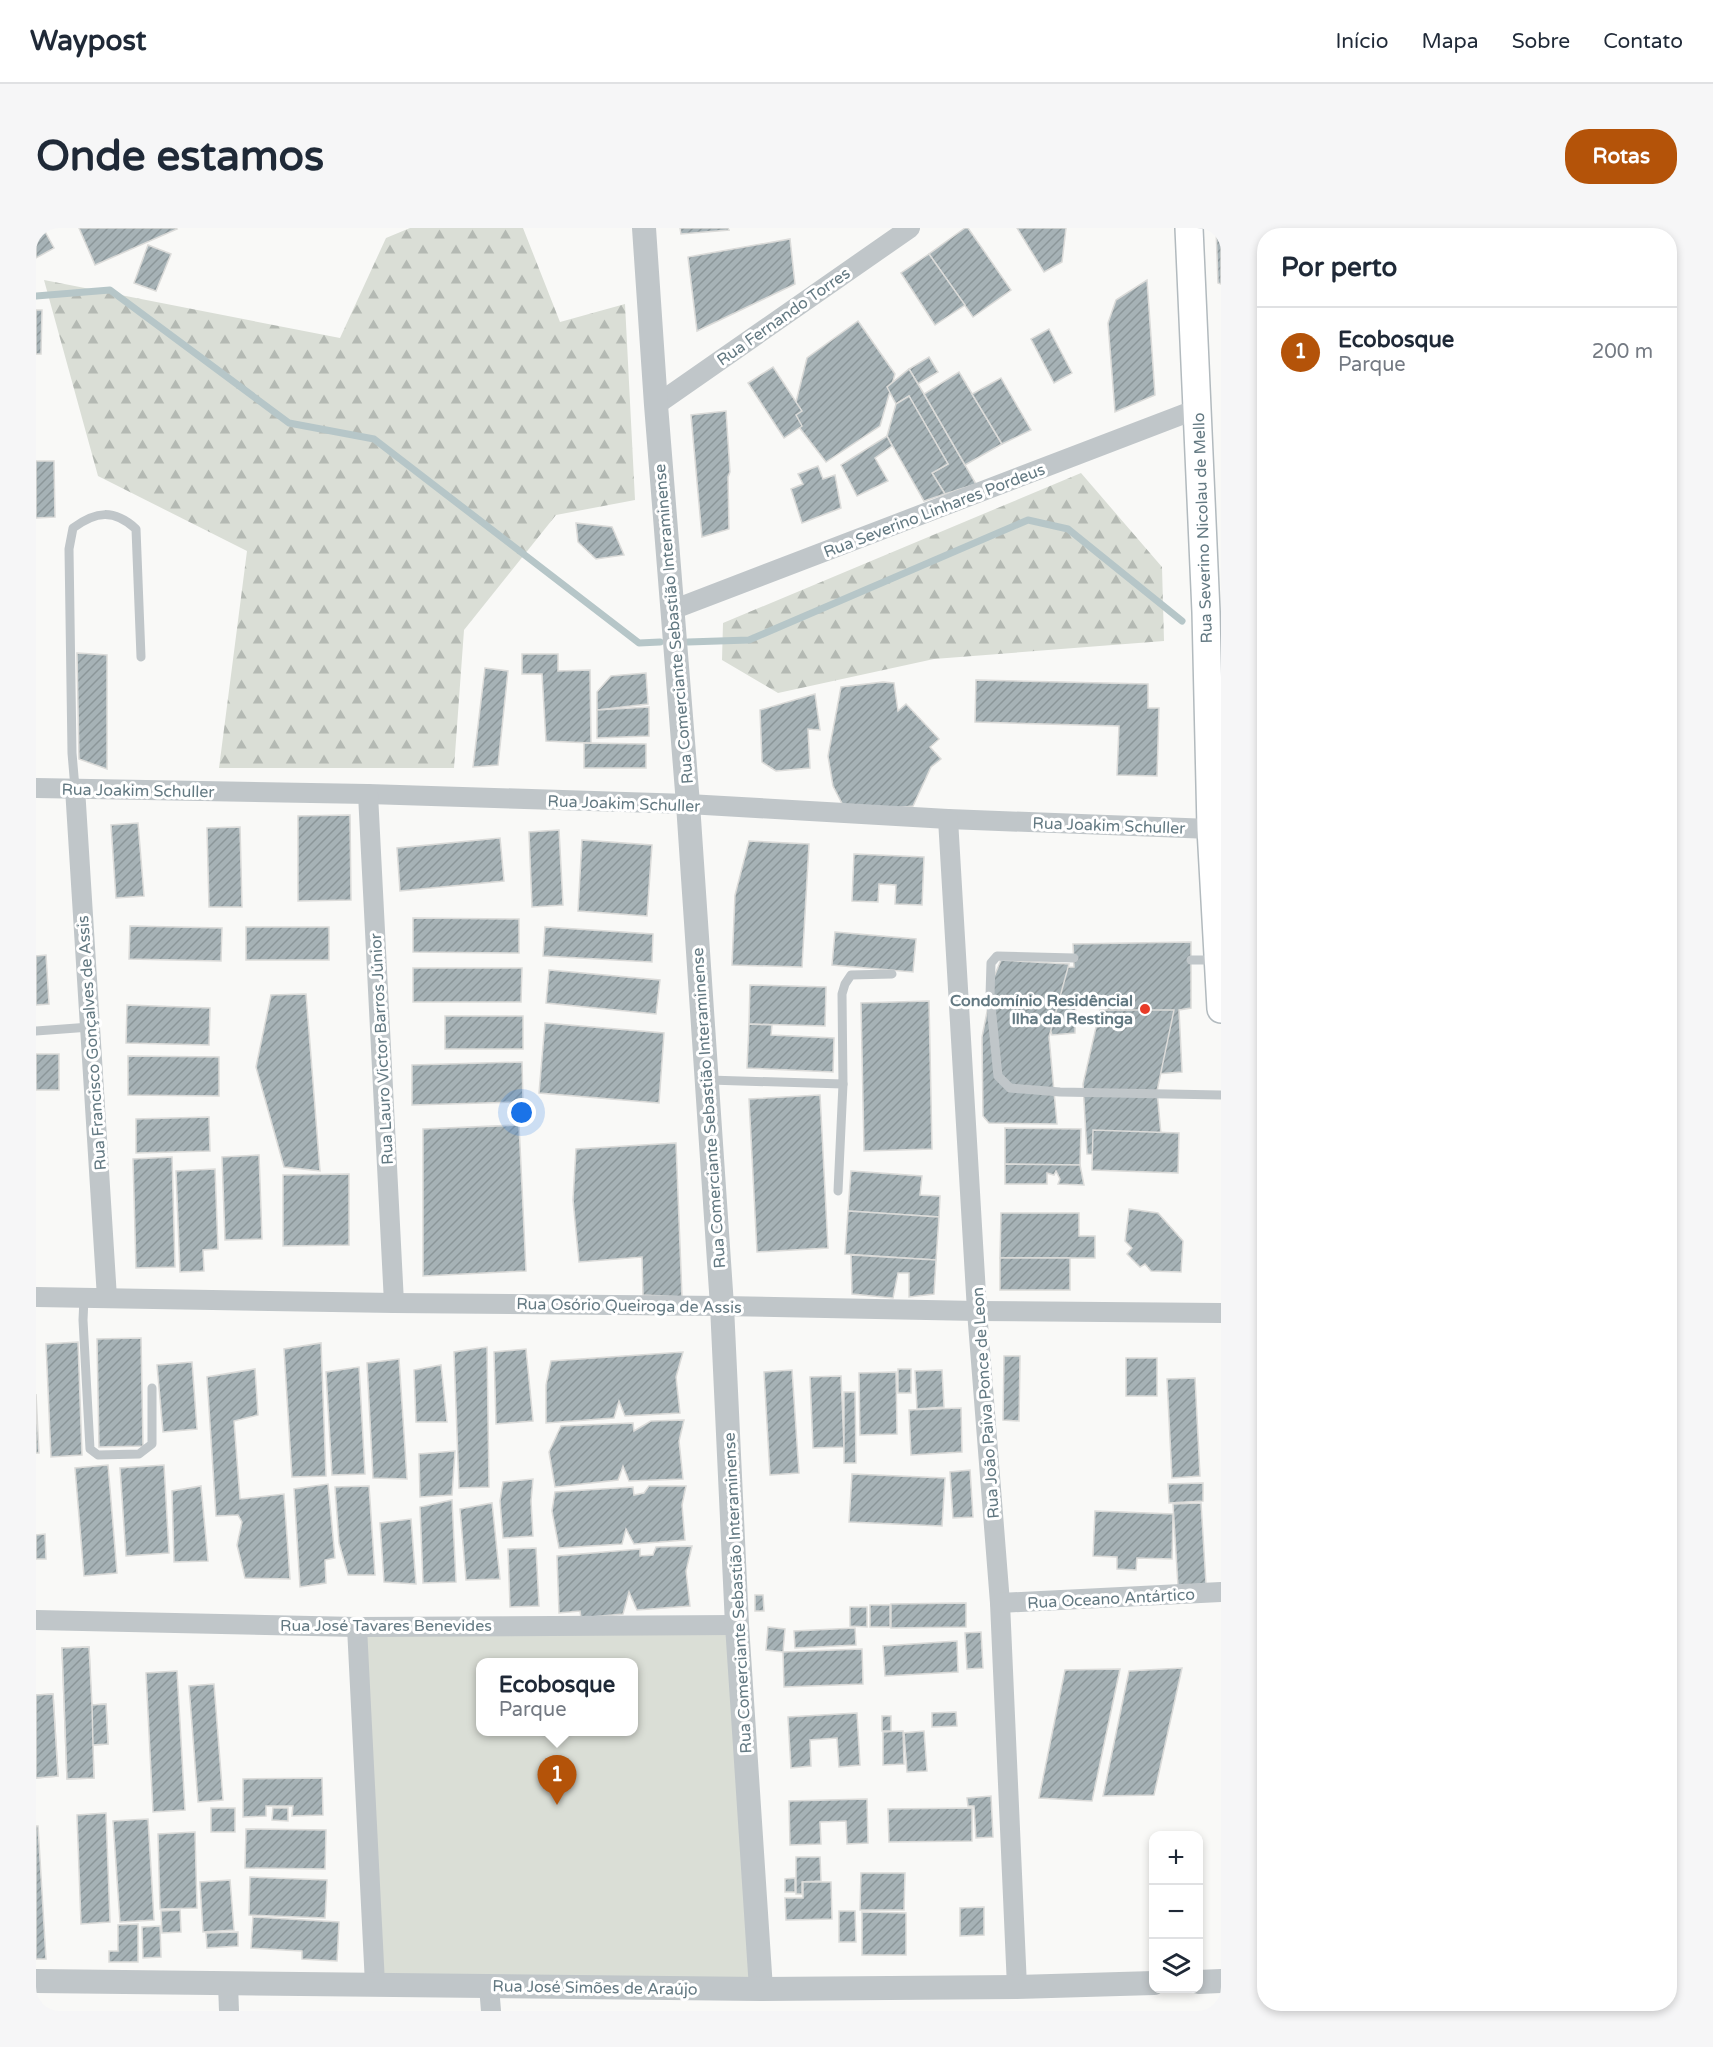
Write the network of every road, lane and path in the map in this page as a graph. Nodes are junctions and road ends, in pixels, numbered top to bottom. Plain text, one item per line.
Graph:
1 (644, 228) edge
2 (910, 228) edge
3 (1189, 228) edge
4 (656, 405) junction
5 (1197, 409) junction
6 (672, 610) junction
7 (1213, 619) edge
8 (141, 657) dead end
9 (1214, 695) edge
10 (36, 788) edge
11 (75, 788) junction
12 (368, 794) junction
13 (688, 804) junction
14 (948, 819) junction
15 (1211, 829) junction
16 (1074, 958) dead end
17 (1191, 960) dead end
18 (1218, 960) junction
19 (892, 974) dead end
20 (1221, 1009) edge
21 (90, 1027) junction
22 (36, 1031) edge
23 (706, 1080) junction
24 (843, 1084) junction
25 (1221, 1095) edge
26 (838, 1191) dead end
27 (36, 1297) edge
28 (84, 1298) junction
29 (107, 1298) junction
30 (394, 1303) junction
31 (722, 1306) junction
32 (977, 1311) junction
33 (1221, 1313) edge
34 (152, 1388) dead end
35 (1221, 1592) edge
36 (1000, 1603) junction
37 (36, 1620) edge
38 (737, 1625) junction
39 (357, 1627) junction
40 (36, 1981) edge
41 (1221, 1981) edge
42 (1203, 1982) edge
43 (228, 1983) junction
44 (1149, 1983) edge
45 (375, 1984) junction
46 (489, 1986) junction
47 (1017, 1987) junction
48 (761, 1989) junction
49 (229, 2011) edge
50 (491, 2011) edge

1 - 4 street, Rua Comerciante Sebastião Interaminense
2 - 4 street, Rua Fernando Torres
3 - 5 main road, Rua Severino Nicolau de Mello
4 - 6 street, Rua Comerciante Sebastião Interaminense
5 - 6 street, Rua Severino Linhares Pordeus
5 - 7 main road, Rua Severino Nicolau de Mello
6 - 13 street, Rua Comerciante Sebastião Interaminense
7 - 9 main road, Rua Severino Nicolau de Mello
8 - 11 lane
9 - 15 main road, Rua Severino Nicolau de Mello
10 - 11 street, Rua Joakim Schuller
11 - 12 street, Rua Joakim Schuller
11 - 21 street, Rua Francisco Gonçalves de Assis
12 - 13 street, Rua Joakim Schuller
12 - 30 street, Rua Lauro Victor Barros Júnior
13 - 14 street, Rua Joakim Schuller
13 - 23 street, Rua Comerciante Sebastião Interaminense
14 - 15 street, Rua Joakim Schuller
14 - 32 street, Rua João Paiva Ponce de Leon
15 - 18 main road, Rua Severino Nicolau de Mello
16 - 25 lane
17 - 18 lane
18 - 20 main road, Rua Severino Nicolau de Mello
19 - 24 lane
21 - 22 lane
21 - 29 street, Rua Francisco Gonçalves de Assis
23 - 24 lane
23 - 31 street, Rua Comerciante Sebastião Interaminense
24 - 26 lane
27 - 28 street, Rua Osório Queiroga de Assis
28 - 29 street, Rua Osório Queiroga de Assis
28 - 34 lane
29 - 30 street, Rua Osório Queiroga de Assis
30 - 31 street, Rua Osório Queiroga de Assis
31 - 32 street, Rua Osório Queiroga de Assis
31 - 38 street, Rua Comerciante Sebastião Interaminense
32 - 33 street, Rua Osório Queiroga de Assis
32 - 36 street, Rua João Paiva Ponce de Leon
35 - 36 street, Rua Oceano Antártico
36 - 47 street, Rua João Paiva Ponce de Leon
37 - 39 street, Rua José Tavares Benevides
38 - 39 street, Rua José Tavares Benevides
38 - 48 street, Rua Comerciante Sebastião Interaminense
39 - 45 street
40 - 43 street, Rua José Simões de Araújo
41 - 42 street
43 - 45 street, Rua José Simões de Araújo
43 - 49 street
44 - 47 street, Rua José Simões de Araújo
45 - 46 street, Rua José Simões de Araújo
46 - 48 street, Rua José Simões de Araújo
46 - 50 street
47 - 48 street, Rua José Simões de Araújo

